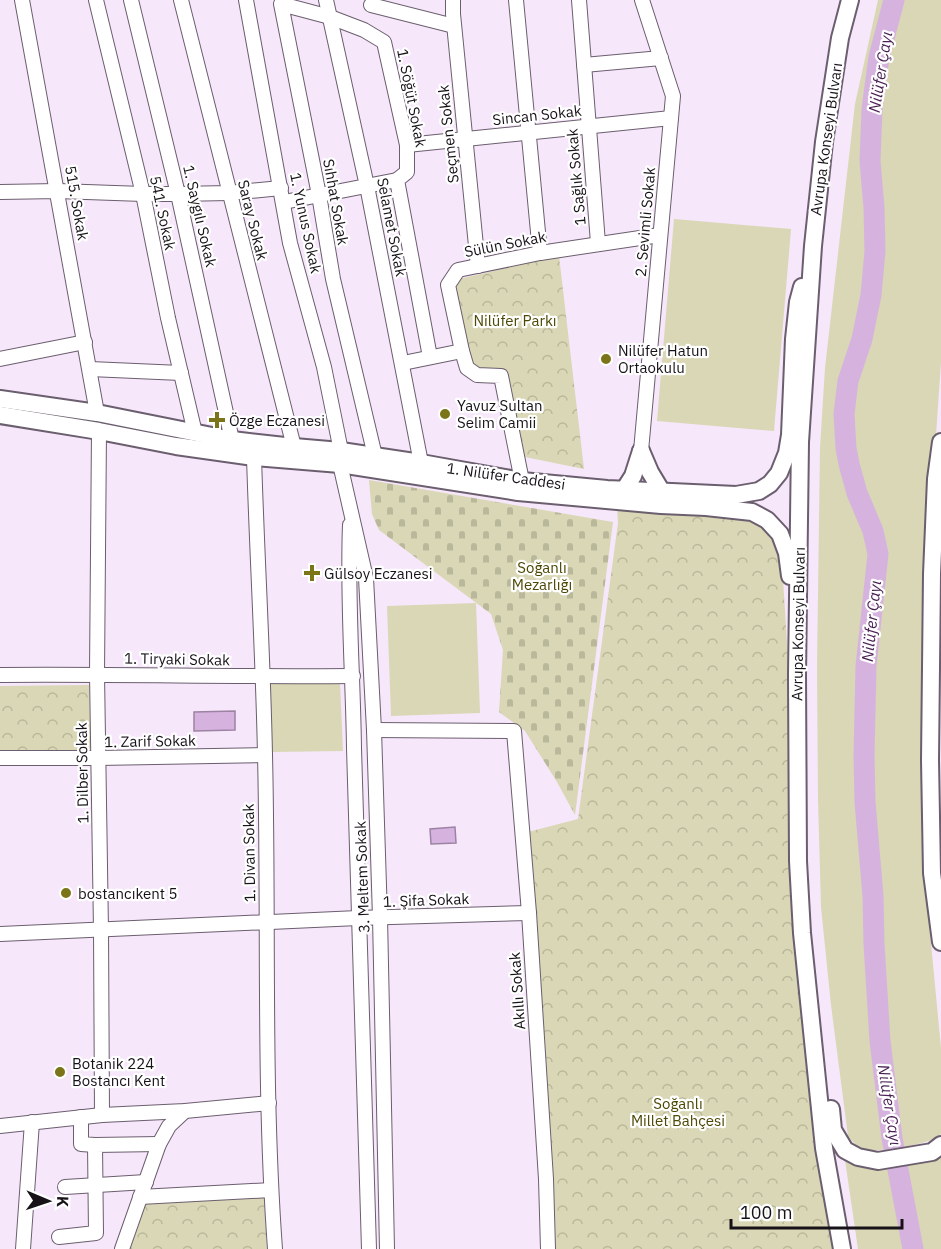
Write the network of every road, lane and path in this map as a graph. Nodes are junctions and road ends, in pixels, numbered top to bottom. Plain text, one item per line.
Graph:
1 (22, 0) edge
2 (96, 0) edge
3 (131, 0) edge
4 (181, 0) edge
5 (246, 0) edge
6 (326, 0) edge
7 (453, 0) edge
8 (516, 0) edge
9 (579, 0) edge
10 (642, 0) edge
11 (850, 0) edge
12 (861, 0) edge
13 (371, 2) edge
14 (330, 17) junction
15 (454, 26) junction
16 (364, 30) junction
17 (661, 58) junction
18 (584, 65) junction
19 (671, 118) junction
20 (588, 126) junction
21 (528, 132) junction
22 (466, 139) junction
23 (824, 142) junction
24 (406, 145) junction
25 (397, 180) junction
26 (367, 186) junction
27 (58, 191) junction
28 (0, 192) edge
29 (229, 193) junction
30 (178, 194) junction
31 (143, 195) junction
32 (283, 195) junction
33 (319, 195) junction
34 (660, 235) junction
35 (598, 243) junction
36 (813, 246) junction
37 (540, 253) junction
38 (478, 266) junction
39 (85, 342) junction
40 (462, 351) junction
41 (430, 357) junction
42 (0, 359) edge
43 (402, 363) junction
44 (90, 369) junction
45 (181, 373) junction
46 (0, 399) edge
47 (97, 413) junction
48 (0, 415) edge
49 (99, 430) junction
50 (195, 433) junction
51 (232, 440) junction
52 (941, 442) edge
53 (294, 447) junction
54 (641, 451) junction
55 (375, 456) junction
56 (254, 457) junction
57 (340, 458) junction
58 (421, 462) junction
59 (522, 480) junction
60 (939, 484) edge
61 (624, 496) junction
62 (662, 499) junction
63 (351, 505) junction
64 (941, 559) edge
65 (932, 574) junction
66 (97, 674) junction
67 (0, 675) edge
68 (797, 675) junction
69 (262, 676) junction
70 (353, 676) junction
71 (374, 730) junction
72 (265, 755) junction
73 (0, 758) edge
74 (98, 758) junction
75 (528, 913) junction
76 (380, 917) junction
77 (358, 918) junction
78 (267, 922) junction
79 (101, 930) junction
80 (0, 934) edge
81 (941, 942) edge
82 (810, 999) junction
83 (269, 1103) junction
84 (185, 1111) junction
85 (102, 1115) junction
86 (81, 1117) junction
87 (32, 1122) junction
88 (0, 1126) edge
89 (159, 1144) junction
90 (95, 1145) junction
91 (941, 1145) edge
92 (146, 1182) junction
93 (96, 1185) junction
94 (65, 1187) dead end
95 (271, 1190) junction
96 (140, 1197) junction
97 (59, 1237) dead end
98 (23, 1249) edge
99 (122, 1249) edge
100 (275, 1249) edge
101 (369, 1249) edge
102 (387, 1249) edge
103 (548, 1249) edge
104 (842, 1249) edge

1 - 27 street, 515. Sokak
2 - 31 street, 541. Sokak
3 - 30 street, 1. Saygılı Sokak
4 - 29 street, Saray Sokak
5 - 32 street, 1. Yunus Sokak
6 - 14 street, Selamet Sokak
7 - 15 street, Seçmen Sokak
8 - 21 street
9 - 18 street, 1 Sağlık Sokak
10 - 17 street, 2. Sevimli Sokak
11 - 23 main road, Avrupa Konseyi Bulvarı
12 - 23 main road
13 - 15 street
13 - 16 street
14 - 16 street, 1. Söğüt Sokak
14 - 26 street, Selamet Sokak
14 - 33 street, Sıhhat Sokak
15 - 22 street, Seçmen Sokak
16 - 24 street, 1. Söğüt Sokak
17 - 18 street
17 - 19 street, 2. Sevimli Sokak
18 - 20 street, 1 Sağlık Sokak
19 - 20 street, Sincan Sokak
19 - 34 street, 2. Sevimli Sokak
20 - 21 street, Sincan Sokak
20 - 35 street, 1 Sağlık Sokak
21 - 22 street, Sincan Sokak
21 - 37 street
22 - 24 street, Sincan Sokak
22 - 38 street, Seçmen Sokak
23 - 36 main road, Avrupa Konseyi Bulvarı
24 - 25 street, 1. Söğüt Sokak
25 - 26 street
25 - 41 street
26 - 33 street
26 - 43 street, Selamet Sokak
27 - 28 street
27 - 31 street
27 - 39 street, 515. Sokak
29 - 30 street
29 - 32 street
29 - 53 street, Saray Sokak
30 - 31 street
30 - 51 street, 1. Saygılı Sokak
31 - 45 street, 541. Sokak
32 - 33 street
32 - 57 street, 1. Yunus Sokak
33 - 55 street, Sıhhat Sokak
34 - 35 street, Sülün Sokak
34 - 54 street, 2. Sevimli Sokak
35 - 37 street, Sülün Sokak
36 - 62 main road, 1. Nilüfer Caddesi
36 - 68 main road, Avrupa Konseyi Bulvarı
37 - 38 street, Sülün Sokak
38 - 40 street, Sülün Sokak
39 - 42 street
39 - 44 street, 515. Sokak
40 - 41 street
40 - 59 street, Sülün Sokak
41 - 43 street
43 - 58 street, Selamet Sokak
44 - 45 street
44 - 47 street, 515. Sokak
45 - 50 street, 541. Sokak
46 - 47 main road, 1. Nilüfer Caddesi
47 - 50 main road, 1. Nilüfer Caddesi
48 - 49 main road, 1. Nilüfer Caddesi
49 - 56 main road, 1. Nilüfer Caddesi
49 - 66 street, 1. Dilber Sokak
50 - 51 main road, 1. Nilüfer Caddesi
51 - 53 main road, 1. Nilüfer Caddesi
52 - 60 main road
53 - 57 main road, 1. Nilüfer Caddesi
54 - 61 main road
54 - 62 main road
55 - 57 main road, 1. Nilüfer Caddesi
55 - 58 main road, 1. Nilüfer Caddesi
56 - 57 main road, 1. Nilüfer Caddesi
56 - 69 street, 1. Divan Sokak
57 - 61 main road, 1. Nilüfer Caddesi
57 - 63 street, 3. Meltem Sokak
58 - 59 main road, 1. Nilüfer Caddesi
59 - 61 main road, 1. Nilüfer Caddesi
60 - 65 main road
61 - 62 main road, 1. Nilüfer Caddesi
62 - 68 main road, 1. Nilüfer Caddesi
63 - 70 street, 3. Meltem Sokak
63 - 71 street, 3. Meltem Sokak
64 - 65 main road
65 - 81 main road
66 - 67 street, 1. Tiryaki Sokak
66 - 69 street, 1. Tiryaki Sokak
66 - 74 street, 1. Dilber Sokak
68 - 82 main road, Avrupa Konseyi Bulvarı
69 - 70 street, 1. Tiryaki Sokak
69 - 72 street, 1. Divan Sokak
70 - 77 street, 3. Meltem Sokak
71 - 75 street, Akıllı Sokak
71 - 76 street, 3. Meltem Sokak
72 - 74 street, 1. Zarif Sokak
72 - 78 street, 1. Divan Sokak
73 - 74 street, 1. Zarif Sokak
74 - 79 street, 1. Dilber Sokak
75 - 76 street, 1. Şifa Sokak
75 - 103 street, Akıllı Sokak
76 - 77 street, 1. Şifa Sokak
76 - 102 street, 3. Meltem Sokak
77 - 78 street, 1. Şifa Sokak
77 - 101 street, 3. Meltem Sokak
78 - 79 street, 1. Şifa Sokak
78 - 83 street, 1. Divan Sokak
79 - 80 street, 1. Şifa Sokak
79 - 85 street, 1. Dilber Sokak
82 - 91 main road
82 - 104 main road, Avrupa Konseyi Bulvarı
83 - 84 street
83 - 95 street, 1. Divan Sokak
84 - 85 street
84 - 89 street
85 - 86 street
86 - 87 street
86 - 90 street
87 - 88 street
87 - 98 street
89 - 90 street
89 - 92 street
90 - 93 street
92 - 93 street
92 - 96 street
93 - 94 street
93 - 97 street
95 - 96 street
95 - 100 street, 1. Divan Sokak
96 - 99 street

